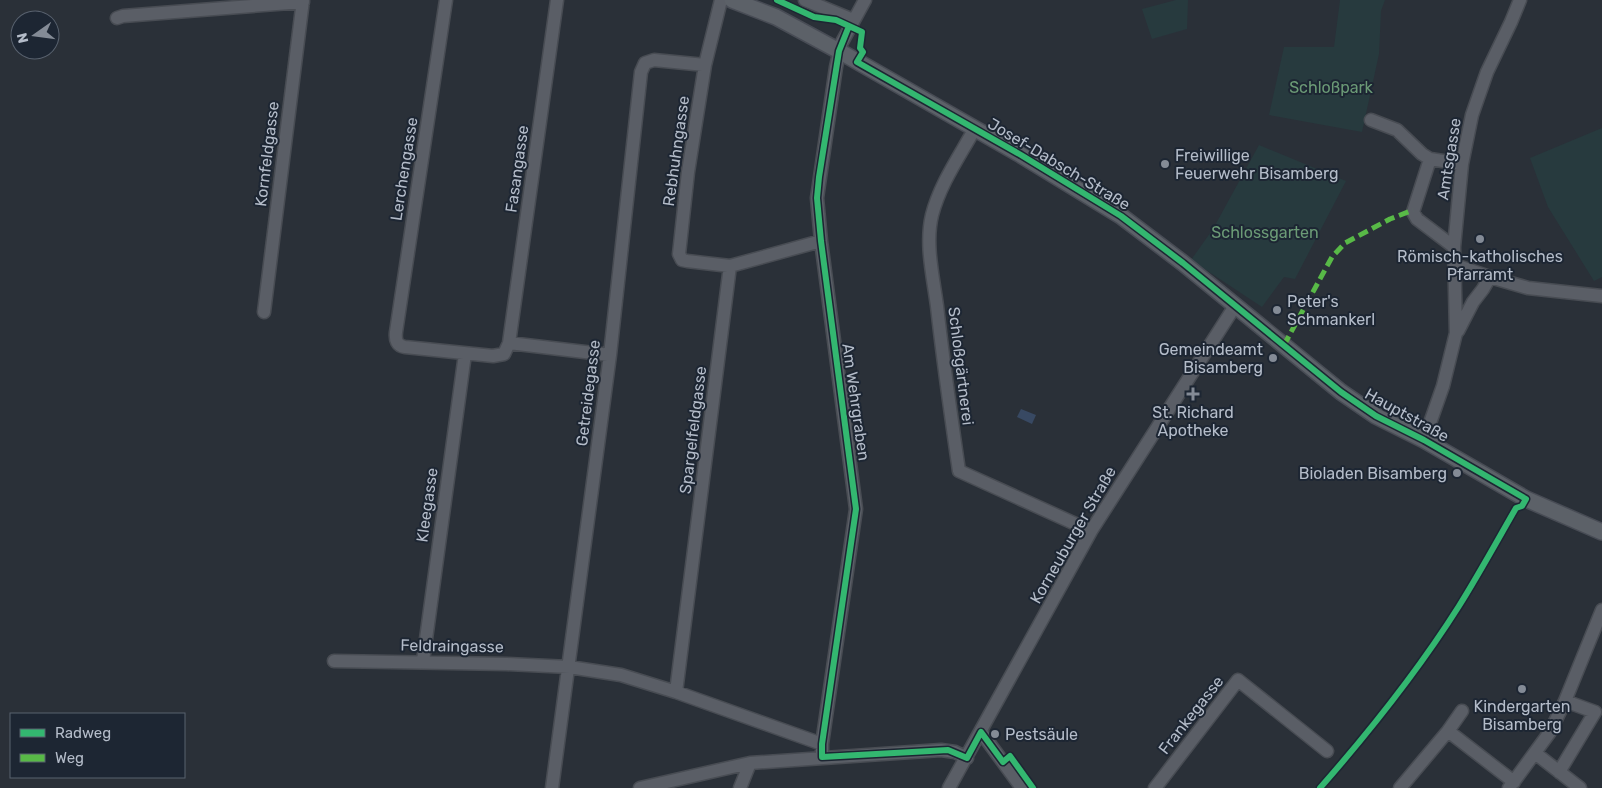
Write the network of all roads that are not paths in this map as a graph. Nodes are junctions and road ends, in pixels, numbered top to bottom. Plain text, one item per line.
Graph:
1 (446, 0) edge
2 (557, 0) edge
3 (722, 0) edge
4 (732, 0) edge
5 (805, 0) edge
6 (865, 0) edge
7 (1520, 0) edge
8 (303, 1) edge
9 (116, 18) dead end
10 (853, 20) junction
11 (839, 51) junction
12 (705, 65) junction
13 (1371, 120) dead end
14 (974, 130) junction
15 (1430, 159) junction
16 (1462, 164) junction
17 (821, 241) junction
18 (1454, 246) junction
19 (1455, 265) junction
20 (730, 266) junction
21 (1490, 277) junction
22 (1602, 296) edge
23 (1235, 306) junction
24 (264, 312) dead end
25 (1456, 334) junction
26 (509, 343) junction
27 (465, 354) junction
28 (610, 354) junction
29 (1424, 440) junction
30 (1091, 531) junction
31 (1602, 532) edge
32 (1602, 610) edge
33 (334, 661) dead end
34 (423, 661) junction
35 (569, 667) junction
36 (676, 692) junction
37 (1565, 701) junction
38 (1462, 711) dead end
39 (1448, 731) junction
40 (981, 732) junction
41 (822, 751) junction
42 (1327, 751) dead end
43 (1535, 753) junction
44 (967, 758) junction
45 (750, 763) junction
46 (1558, 772) junction
47 (1511, 785) edge
48 (552, 788) edge
49 (640, 788) edge
50 (740, 788) edge
51 (949, 788) edge
52 (1022, 788) edge
53 (1155, 788) edge
54 (1400, 788) edge
55 (1580, 788) edge

1 - 27 street, Lerchengasse
2 - 26 street, Fasangasse
3 - 12 street, Rebhuhngasse
4 - 11 main road, Josef-Dabsch-Straße
5 - 10 street
6 - 10 street, Am Wehrgraben
7 - 16 street, Amtsgasse
8 - 9 street
8 - 24 street, Kornfeldgasse
10 - 11 street, Am Wehrgraben
11 - 14 main road, Josef-Dabsch-Straße
11 - 17 street, Am Wehrgraben
12 - 20 street, Rebhuhngasse
12 - 28 street, Getreidegasse
13 - 15 street
14 - 23 main road, Josef-Dabsch-Straße
14 - 30 street, Schloßgärtnerei
15 - 16 street
15 - 18 street
16 - 18 street, Amtsgasse
17 - 20 street
17 - 41 street, Am Wehrgraben
18 - 19 street, Amtsgasse
19 - 21 street
19 - 25 street, Amtsgasse
20 - 36 street, Spargelfeldgasse
21 - 22 street
21 - 25 street, Amtsgasse
23 - 29 main road, Hauptstraße
23 - 30 street, Korneuburger Straße
25 - 29 street, Amtsgasse
26 - 27 street
26 - 28 street
27 - 34 street, Kleegasse
28 - 35 street, Getreidegasse
29 - 31 main road, Hauptstraße
30 - 40 street, Korneuburger Straße
32 - 37 street
33 - 34 street, Feldraingasse
34 - 35 street, Feldraingasse
35 - 36 street
35 - 48 street, Getreidegasse
36 - 41 street
37 - 43 street
37 - 46 street
38 - 39 street
39 - 47 street
39 - 54 street
40 - 44 street, Korneuburger Straße
40 - 52 street
41 - 44 street
41 - 45 street
42 - 53 street, Frankegasse
43 - 46 street
43 - 47 street
44 - 51 street, Korneuburger Straße
45 - 49 street
45 - 50 street
46 - 55 street

